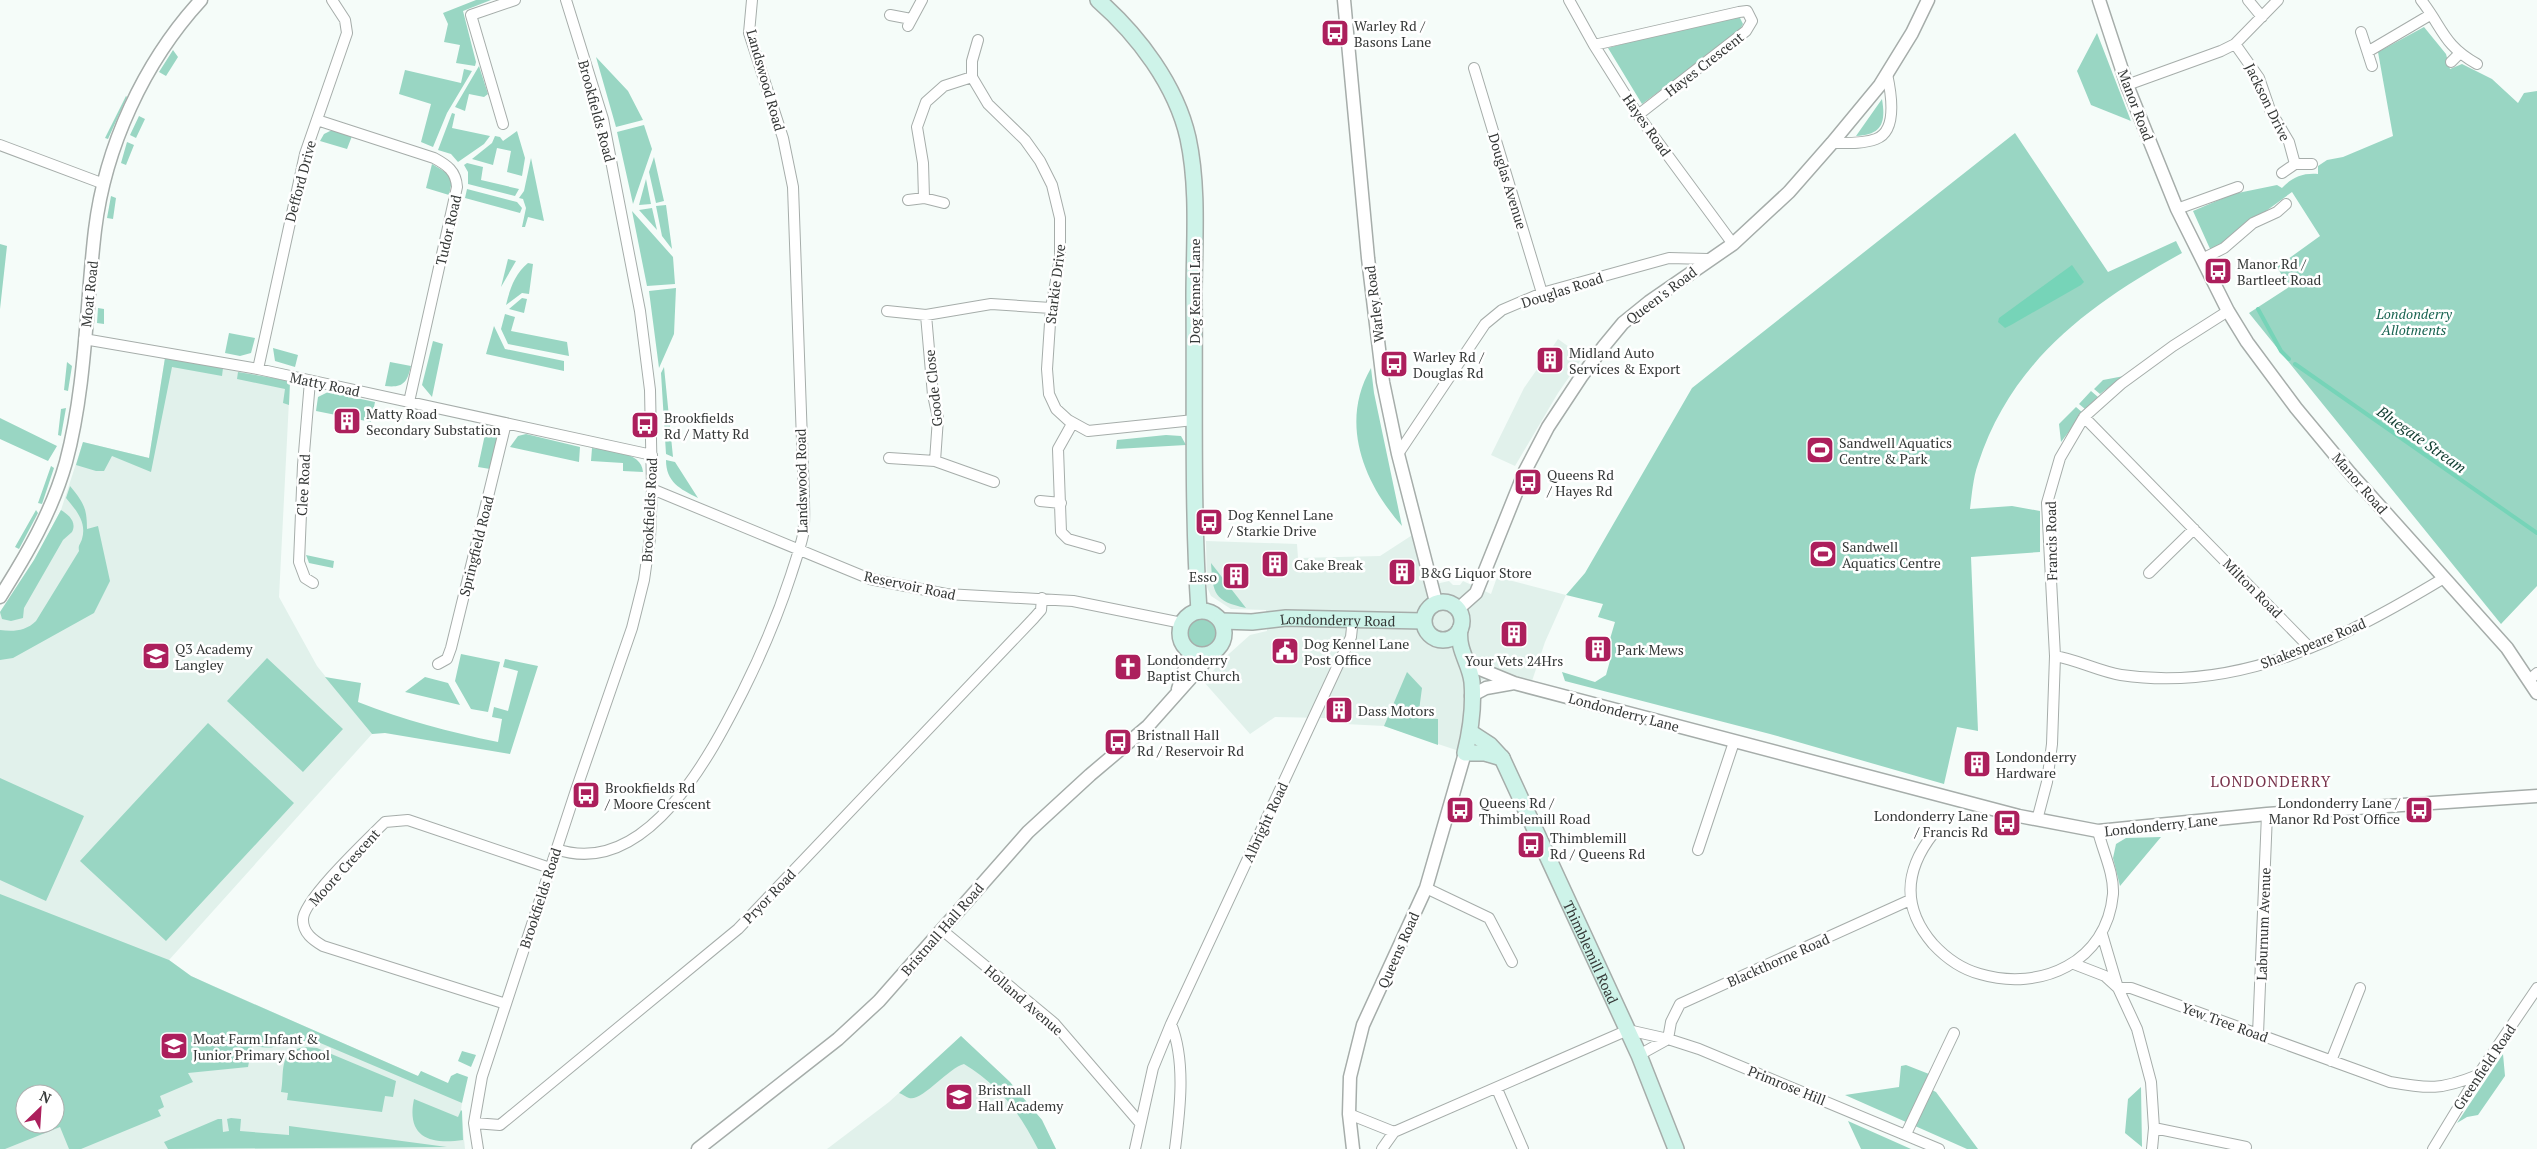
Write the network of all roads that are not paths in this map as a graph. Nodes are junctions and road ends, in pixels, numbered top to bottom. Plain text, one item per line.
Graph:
1 (200, 0) edge
2 (332, 0) edge
3 (515, 0) edge
4 (566, 0) edge
5 (752, 0) edge
6 (922, 0) edge
7 (1098, 0) edge
8 (1344, 0) edge
9 (1569, 0) edge
10 (1928, 0) edge
11 (2099, 0) edge
12 (2248, 0) edge
13 (2278, 0) edge
14 (2421, 0) edge
15 (890, 15) dead end
16 (2430, 15) junction
17 (2262, 18) junction
18 (2360, 32) dead end
19 (978, 40) dead end
20 (2235, 44) junction
21 (1594, 46) junction
22 (2369, 50) junction
23 (2459, 54) junction
24 (2451, 62) dead end
25 (2477, 64) dead end
26 (2372, 66) dead end
27 (1474, 68) dead end
28 (1887, 74) junction
29 (972, 77) junction
30 (2127, 85) junction
31 (1638, 116) junction
32 (317, 120) junction
33 (503, 124) dead end
34 (1832, 143) junction
35 (0, 145) edge
36 (2295, 164) junction
37 (2312, 164) dead end
38 (2282, 173) dead end
39 (104, 184) junction
40 (2238, 187) dead end
41 (924, 198) junction
42 (908, 200) dead end
43 (944, 203) dead end
44 (2286, 204) dead end
45 (2177, 209) junction
46 (1733, 244) junction
47 (1708, 259) junction
48 (2202, 259) junction
49 (1542, 293) junction
50 (1051, 308) junction
51 (887, 311) dead end
52 (2228, 311) junction
53 (926, 315) junction
54 (84, 340) junction
55 (258, 369) junction
56 (310, 381) junction
57 (409, 402) junction
58 (2084, 417) junction
59 (1194, 420) junction
60 (506, 423) junction
61 (1072, 424) junction
62 (1398, 454) junction
63 (652, 455) junction
64 (889, 458) dead end
65 (935, 461) junction
66 (994, 482) dead end
67 (652, 489) junction
68 (1040, 501) dead end
69 (1061, 502) junction
70 (2194, 529) junction
71 (1100, 548) dead end
72 (799, 551) junction
73 (2149, 573) dead end
74 (2444, 578) junction
75 (313, 583) dead end
76 (0, 597) edge
77 (1042, 598) junction
78 (1436, 602) junction
79 (1458, 609) junction
80 (1199, 611) junction
81 (1353, 618) junction
82 (1222, 621) junction
83 (1423, 621) junction
84 (1252, 622) junction
85 (1182, 623) junction
86 (1460, 629) junction
87 (1440, 640) junction
88 (2310, 648) junction
89 (1190, 652) junction
90 (1215, 652) junction
91 (2055, 656) junction
92 (1464, 658) junction
93 (438, 664) dead end
94 (2533, 676) edge
95 (1514, 683) junction
96 (2537, 693) edge
97 (1175, 696) junction
98 (1471, 696) junction
99 (1470, 732) junction
100 (1734, 742) junction
101 (1465, 753) junction
102 (1502, 758) junction
103 (2537, 796) edge
104 (2267, 814) junction
105 (2037, 820) junction
106 (2098, 831) junction
107 (1933, 834) dead end
108 (556, 848) junction
109 (1698, 850) dead end
110 (550, 868) junction
111 (1426, 888) junction
112 (1910, 900) junction
113 (942, 930) junction
114 (2102, 934) junction
115 (1512, 962) dead end
116 (2074, 964) junction
117 (2118, 988) junction
118 (2360, 988) dead end
119 (2537, 988) edge
120 (506, 1004) junction
121 (1171, 1024) junction
122 (1628, 1030) junction
123 (1954, 1033) dead end
124 (2258, 1034) junction
125 (1668, 1038) junction
126 (1639, 1055) junction
127 (2331, 1061) junction
128 (2478, 1075) junction
129 (1497, 1088) junction
130 (1349, 1114) junction
131 (474, 1123) junction
132 (1140, 1123) junction
133 (2154, 1128) junction
134 (1394, 1132) junction
135 (1906, 1134) junction
136 (2246, 1147) dead end
137 (478, 1149) edge
138 (698, 1149) edge
139 (1135, 1149) edge
140 (1175, 1149) edge
141 (1353, 1149) edge
142 (1382, 1149) edge
143 (1523, 1149) edge
144 (1676, 1149) edge
145 (1939, 1149) edge
146 (2152, 1149) edge
147 (2433, 1149) edge

1 - 39 street, Moat Road
2 - 32 street, Defford Drive
3 - 33 street
4 - 63 street, Brookfields Road
5 - 72 street, Landswood Road
6 - 15 street
7 - 59 main road, Dog Kennel Lane
8 - 62 street, Warley Road
9 - 21 street, Hayes Road
10 - 28 street, Queen's Road
11 - 30 street, Manor Road
12 - 17 street
13 - 17 street
14 - 16 street
16 - 22 street
16 - 23 street
17 - 20 street
18 - 22 street
19 - 29 street
20 - 30 street
20 - 36 street, Jackson Drive
21 - 31 street, Hayes Road
21 - 31 street, Hayes Crescent
22 - 26 street
23 - 24 street
23 - 25 street
27 - 49 street, Douglas Avenue
28 - 34 street, Queen's Road
28 - 34 street
29 - 41 street
29 - 50 street, Starkie Drive
30 - 45 street, Manor Road
31 - 46 street, Hayes Road
32 - 55 street, Defford Drive
32 - 57 street, Tudor Road
34 - 46 street, Queen's Road
35 - 39 street
36 - 37 street
36 - 38 street
39 - 54 street, Moat Road
40 - 45 street
41 - 42 street
41 - 43 street
44 - 48 street
45 - 48 street, Manor Road
46 - 47 street, Queen's Road
47 - 49 street, Douglas Road
47 - 79 street, Queen's Road
48 - 52 street, Manor Road
49 - 62 street, Douglas Road
50 - 53 street
50 - 61 street, Starkie Drive
51 - 53 street
52 - 58 street, Francis Road
52 - 74 street, Manor Road
53 - 65 street, Goode Close
54 - 55 street, Matty Road
54 - 76 street, Moat Road
55 - 56 street, Matty Road
56 - 57 street, Matty Road
56 - 75 street, Clee Road
57 - 60 street, Matty Road
58 - 70 street, Milton Road
58 - 91 street, Francis Road
59 - 61 street
59 - 80 main road, Dog Kennel Lane
60 - 63 street, Matty Road
60 - 93 street, Springfield Road
61 - 69 street
62 - 78 street, Warley Road
63 - 67 street, Brookfields Road
64 - 65 street
65 - 66 street
67 - 72 street, Reservoir Road
67 - 108 street, Brookfields Road
68 - 69 street
69 - 71 street
70 - 73 street
70 - 88 street, Milton Road
72 - 77 street, Reservoir Road
72 - 108 street, Landswood Road
74 - 88 street, Shakespeare Road
74 - 94 street, Manor Road
77 - 85 street, Reservoir Road
77 - 131 street, Pryor Road
78 - 79 main road
78 - 83 main road
79 - 86 main road
80 - 82 main road
80 - 85 main road
81 - 83 main road, Londonderry Road
81 - 84 main road, Londonderry Road
81 - 121 street, Albright Road
82 - 84 main road, Londonderry Road
82 - 90 main road
83 - 87 main road
84 - 90 main road
85 - 89 main road
86 - 87 main road
86 - 92 main road
87 - 98 main road
88 - 91 street, Shakespeare Road
89 - 90 main road
89 - 97 street, Bristnall Hall Road
90 - 97 street, Bristnall Hall Road
91 - 105 street, Francis Road
92 - 95 street, Londonderry Lane
92 - 98 main road
94 - 96 street, Manor Road
95 - 98 street, Londonderry Lane
95 - 100 street, Londonderry Lane
97 - 113 street, Bristnall Hall Road
98 - 99 main road
99 - 101 main road
99 - 102 main road, Thimblemill Road
100 - 105 street, Londonderry Lane
100 - 109 street
101 - 102 main road
101 - 111 street, Queens Road
102 - 122 main road, Thimblemill Road
103 - 104 street, Londonderry Lane
104 - 106 street, Londonderry Lane
104 - 124 street, Laburnum Avenue
105 - 106 street, Londonderry Lane
106 - 114 street
107 - 112 street
108 - 110 street, Brookfields Road
110 - 120 street, Brookfields Road
110 - 120 street, Moore Crescent
111 - 115 street
111 - 130 street, Queens Road
112 - 116 street
112 - 125 street, Blackthorne Road
113 - 132 street, Holland Avenue
113 - 138 street, Bristnall Hall Road
114 - 116 street
114 - 117 street
116 - 117 street
117 - 124 street, Yew Tree Road
117 - 133 street
118 - 127 street
119 - 128 street, Greenfield Road
120 - 131 street, Brookfields Road
121 - 132 street, Albright Road
121 - 140 street
122 - 125 street
122 - 126 main road, Thimblemill Road
122 - 129 street
123 - 135 street
124 - 127 street, Yew Tree Road
125 - 126 street
125 - 135 street, Primrose Hill
126 - 144 main road, Thimblemill Road
127 - 128 street, Yew Tree Road
128 - 147 street, Greenfield Road
129 - 134 street
129 - 143 street
130 - 134 street
130 - 141 street, Queens Road
131 - 137 street
132 - 139 street, Albright Road
133 - 136 street
133 - 146 street
134 - 142 street
135 - 145 street, Primrose Hill

